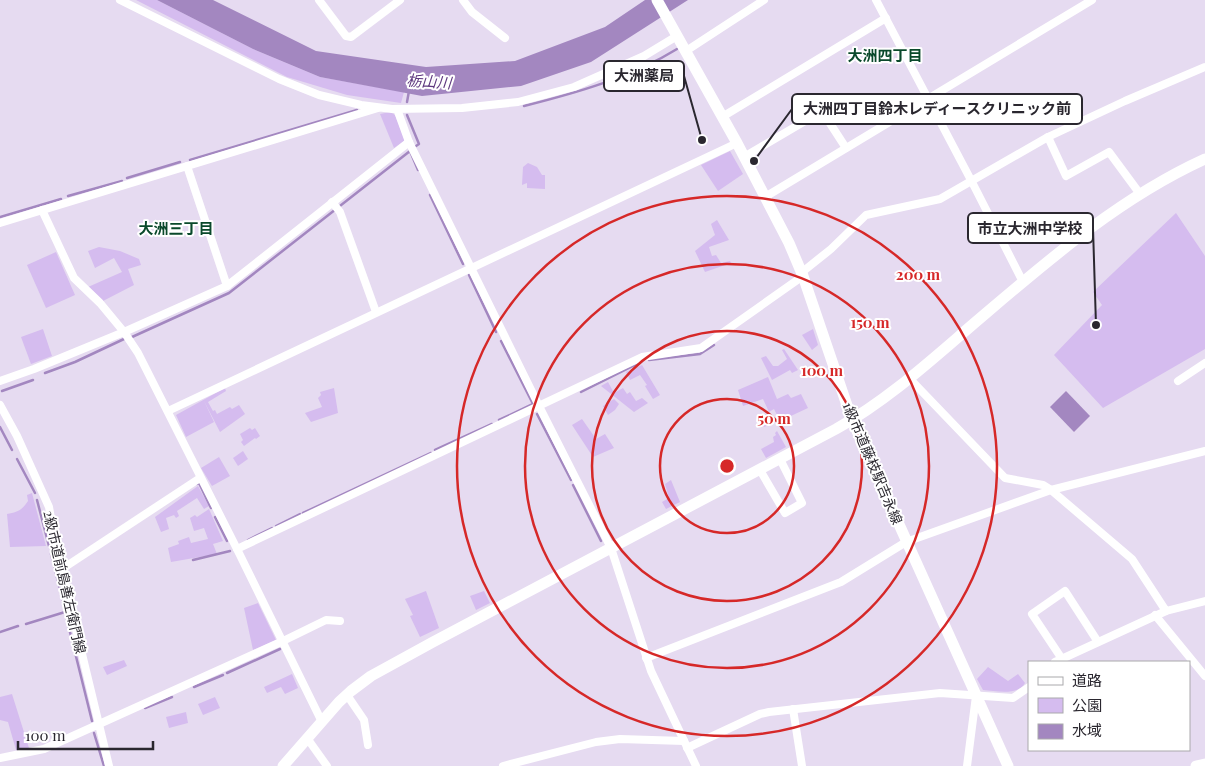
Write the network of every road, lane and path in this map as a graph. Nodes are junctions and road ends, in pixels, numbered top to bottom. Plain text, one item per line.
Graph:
1 (120, 0) edge
2 (319, 0) edge
3 (400, 0) edge
4 (463, 0) edge
5 (657, 0) edge
6 (764, 0) edge
7 (876, 0) edge
8 (1092, 0) edge
9 (886, 18) junction
10 (676, 33) junction
11 (505, 38) dead end
12 (686, 51) junction
13 (1205, 67) edge
14 (928, 98) junction
15 (381, 107) junction
16 (397, 109) junction
17 (722, 117) junction
18 (1048, 137) junction
19 (409, 142) junction
20 (737, 143) junction
21 (846, 148) junction
22 (744, 157) junction
23 (1205, 159) edge
24 (187, 166) junction
25 (972, 182) junction
26 (1140, 194) junction
27 (765, 197) junction
28 (333, 204) junction
29 (42, 210) junction
30 (0, 223) edge
31 (472, 268) junction
32 (802, 274) junction
33 (1023, 282) junction
34 (227, 286) junction
35 (376, 312) junction
36 (124, 332) junction
37 (1205, 363) edge
38 (910, 379) junction
39 (0, 381) edge
40 (1178, 381) dead end
41 (0, 405) edge
42 (539, 406) junction
43 (168, 410) junction
44 (852, 420) junction
45 (1205, 451) edge
46 (780, 459) junction
47 (760, 470) junction
48 (200, 478) junction
49 (1051, 490) junction
50 (906, 542) junction
51 (611, 548) junction
52 (237, 549) junction
53 (62, 568) junction
54 (1205, 601) edge
55 (1166, 611) junction
56 (1155, 615) junction
57 (340, 621) dead end
58 (283, 641) junction
59 (1098, 642) junction
60 (646, 658) junction
61 (1059, 661) edge
62 (1205, 676) edge
63 (1028, 688) edge
64 (347, 695) junction
65 (976, 695) junction
66 (793, 709) junction
67 (322, 722) junction
68 (98, 724) junction
69 (307, 738) junction
70 (368, 745) dead end
71 (686, 745) junction
72 (0, 758) edge
73 (1205, 764) edge
74 (109, 766) edge
75 (283, 766) edge
76 (327, 766) edge
77 (503, 766) edge
78 (696, 766) edge
79 (802, 766) edge
80 (967, 766) edge
81 (1008, 766) edge
82 (1196, 766) edge

1 - 15 street
2 - 3 street
4 - 11 street
5 - 10 street, 1級市道藤枝駅吉永線
6 - 12 street
7 - 9 street
8 - 14 street
9 - 14 street
9 - 17 street
10 - 12 street, 1級市道藤枝駅吉永線
10 - 16 street
12 - 17 street, 1級市道藤枝駅吉永線
13 - 18 street
14 - 21 street
14 - 25 street
15 - 16 street
15 - 24 street
16 - 19 street
17 - 20 street, 1級市道藤枝駅吉永線
18 - 25 street
18 - 26 street
19 - 28 street
19 - 31 street
20 - 22 street, 1級市道藤枝駅吉永線
20 - 31 street
21 - 22 street
21 - 27 street
22 - 27 street, 1級市道藤枝駅吉永線
23 - 26 street
24 - 29 street
24 - 34 street
25 - 32 street
25 - 33 street
26 - 33 street
27 - 32 street, 1級市道藤枝駅吉永線
28 - 34 street
28 - 35 street
29 - 30 street
29 - 36 street
31 - 35 street
31 - 42 street
32 - 42 street
32 - 44 street, 1級市道藤枝駅吉永線
33 - 38 street
34 - 36 street
35 - 43 street
36 - 39 street
36 - 43 street
37 - 40 street
38 - 44 street
38 - 49 street
41 - 53 street, 2級市道前島善左衛門線
42 - 51 street
42 - 52 street
43 - 48 street
44 - 46 street
44 - 50 street, 1級市道藤枝駅吉永線
45 - 49 street
46 - 47 street
46 - 47 street
47 - 51 street
48 - 52 street
48 - 53 street
49 - 50 street
49 - 55 street
50 - 60 street
50 - 65 street, 1級市道藤枝駅吉永線
51 - 60 street
51 - 64 street
52 - 58 street
53 - 68 street, 2級市道前島善左衛門線
54 - 55 street
55 - 56 street
56 - 59 street
56 - 62 street
57 - 58 street
58 - 67 street
58 - 68 street
59 - 61 street
59 - 61 street
60 - 71 street
63 - 65 street
64 - 67 street
64 - 70 street
65 - 66 street
65 - 80 street
65 - 81 street, 1級市道藤枝駅吉永線
66 - 71 street
66 - 79 street
67 - 69 street
68 - 72 street
68 - 74 street, 2級市道前島善左衛門線
69 - 75 street
69 - 76 street
71 - 77 street
71 - 78 street
73 - 82 street

